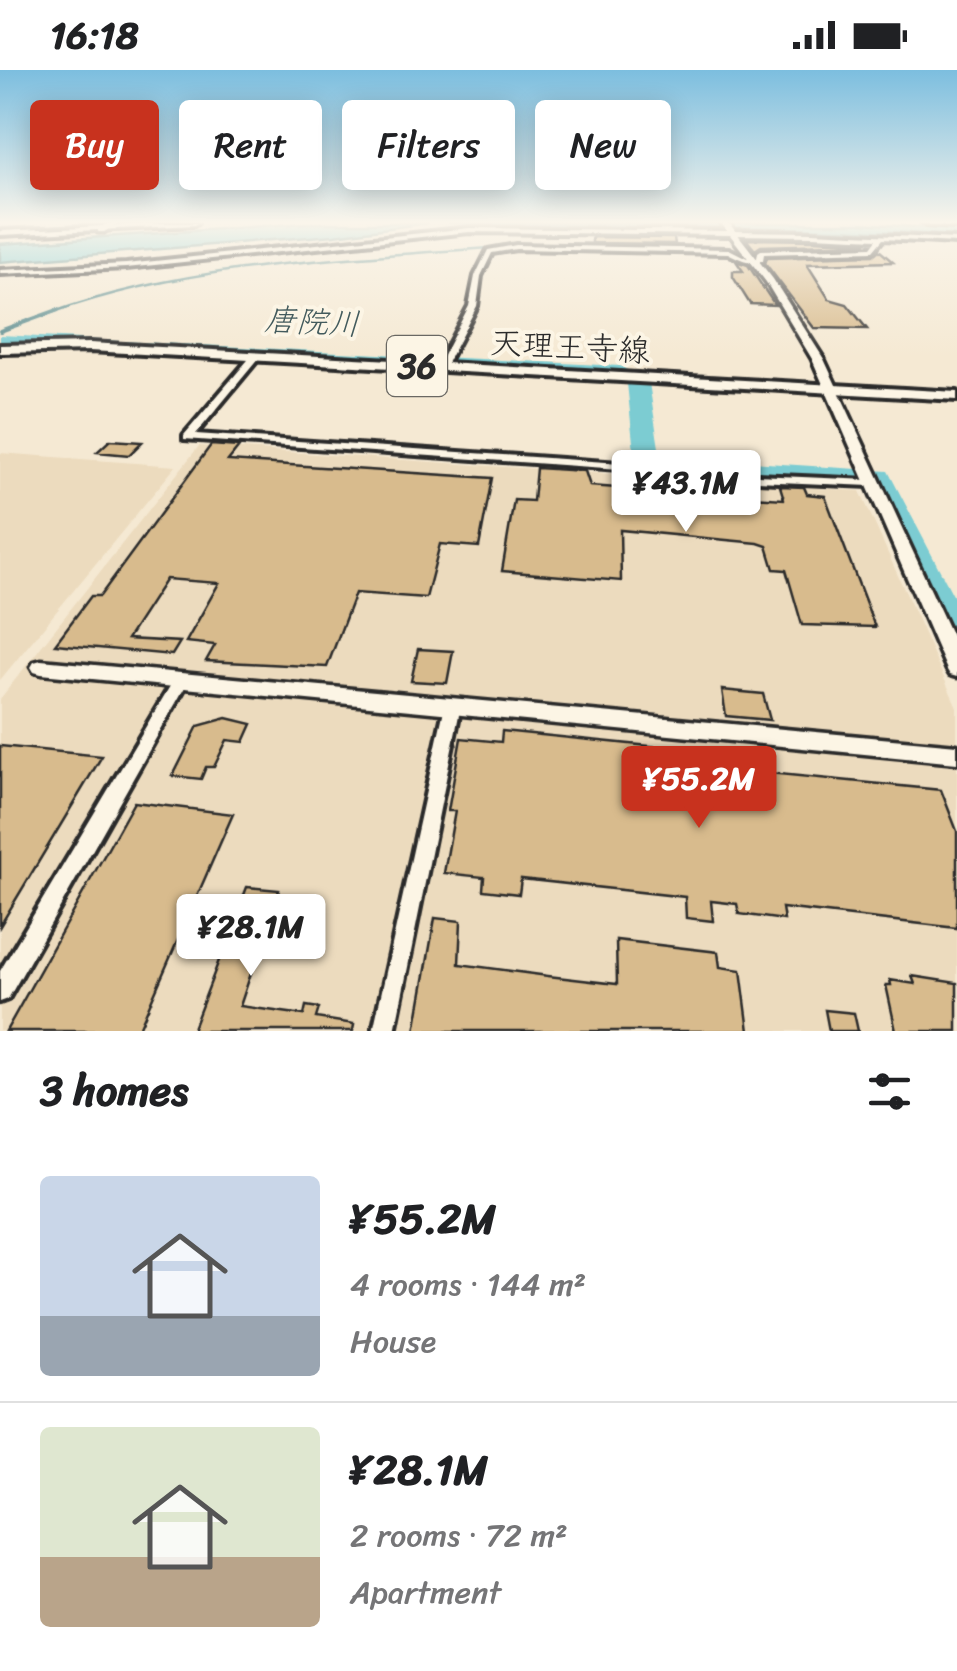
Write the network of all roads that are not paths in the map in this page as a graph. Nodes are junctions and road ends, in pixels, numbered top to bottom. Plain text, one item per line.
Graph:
1 (87, 268) edge
2 (482, 268) edge
3 (758, 268) edge
4 (0, 272) edge
5 (0, 348) edge
6 (256, 356) junction
7 (441, 367) junction
8 (834, 390) junction
9 (957, 396) edge
10 (870, 484) junction
11 (41, 667) dead end
12 (957, 670) edge
13 (181, 680) junction
14 (453, 704) junction
15 (957, 754) edge
16 (0, 991) edge
17 (384, 1031) edge

1 - 4 street
2 - 7 street
3 - 8 street
5 - 6 main road, 天理王寺線 / 36
6 - 7 main road, 天理王寺線 / 36
6 - 10 street
7 - 8 main road, 天理王寺線 / 36
8 - 9 main road, 天理王寺線 / 36
8 - 10 street
10 - 12 street
11 - 13 street
13 - 14 street
13 - 16 street
14 - 15 street
14 - 17 street

